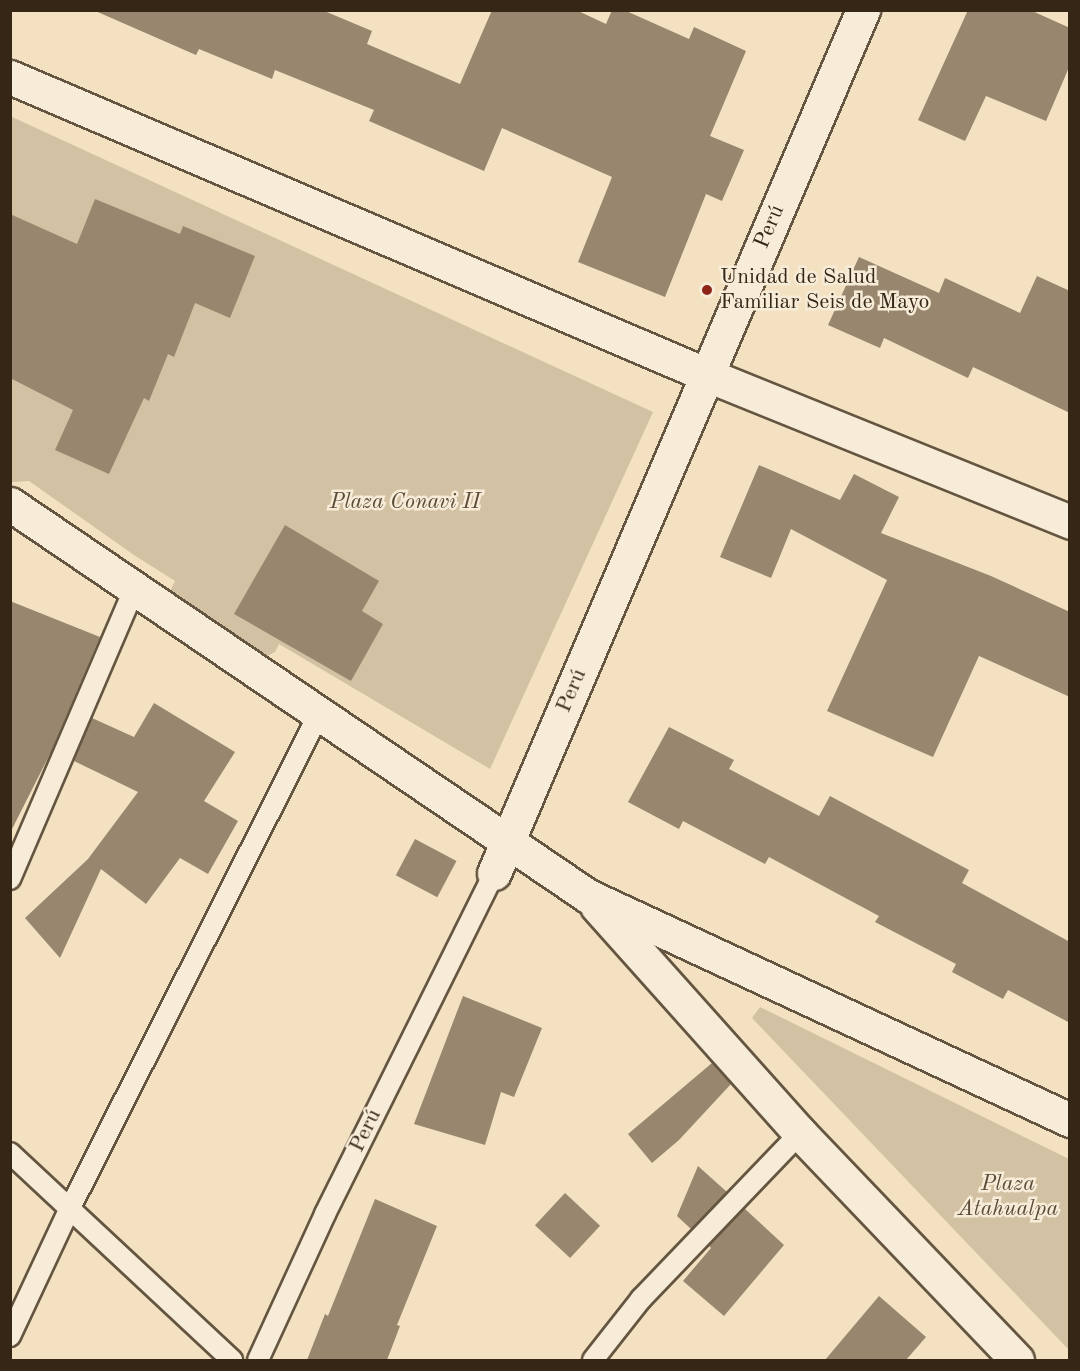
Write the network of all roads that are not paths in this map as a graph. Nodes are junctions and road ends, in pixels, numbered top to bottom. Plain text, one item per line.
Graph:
1 (863, 10) edge
2 (10, 77) edge
3 (707, 375) junction
4 (10, 504) edge
5 (1070, 522) edge
6 (135, 587) junction
7 (319, 714) junction
8 (507, 842) junction
9 (494, 873) joint
10 (10, 879) edge
11 (588, 896) junction
12 (1070, 1120) edge
13 (800, 1133) junction
14 (10, 1153) edge
15 (69, 1208) junction
16 (10, 1336) edge
17 (232, 1360) edge
18 (258, 1360) edge
19 (593, 1360) edge
20 (1017, 1360) edge

1 - 3 street, Perú
2 - 3 street
3 - 5 street
3 - 8 street, Perú
4 - 6 street
6 - 7 street
6 - 10 lane
7 - 8 street
7 - 15 lane
8 - 9 street, Perú
8 - 11 street
9 - 18 lane, Perú
11 - 12 street
11 - 13 street
13 - 19 lane
13 - 20 street
14 - 15 lane
15 - 16 lane
15 - 17 lane

